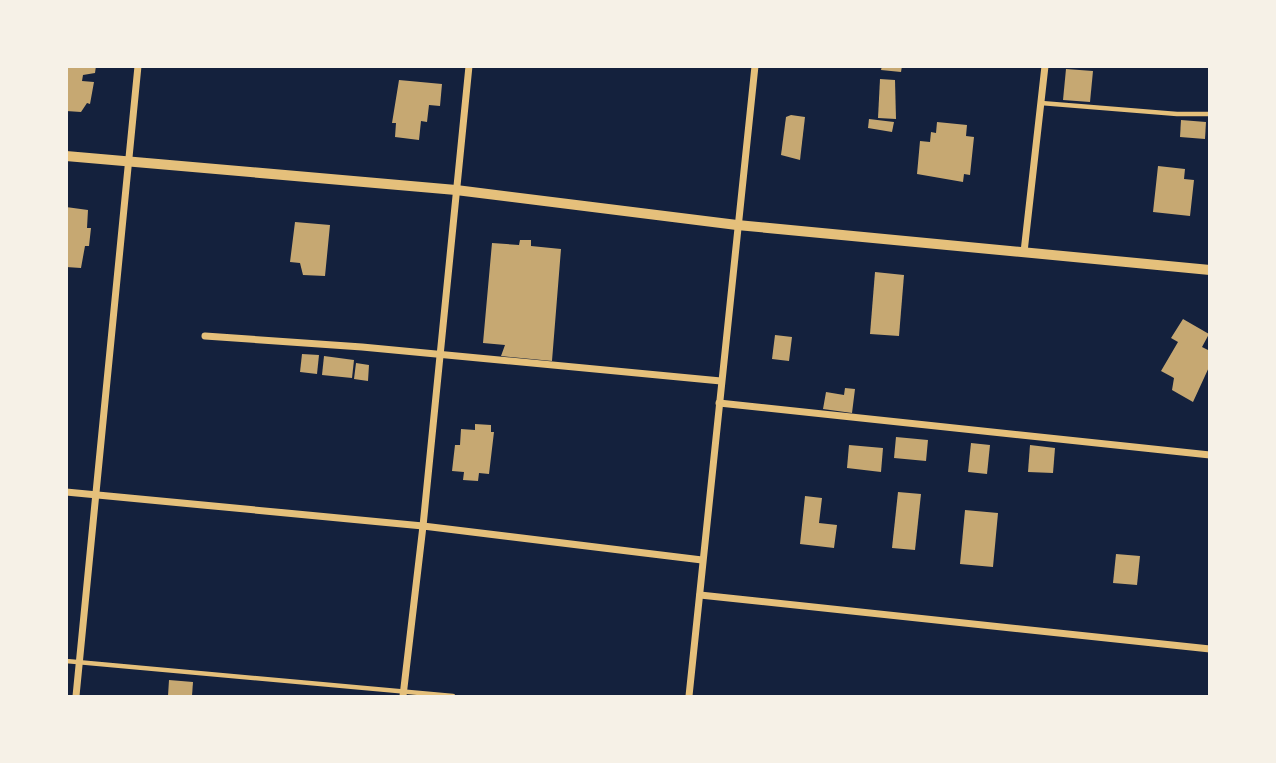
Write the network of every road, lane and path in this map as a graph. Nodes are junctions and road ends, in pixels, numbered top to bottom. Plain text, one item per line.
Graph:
1 (138, 66) edge
2 (469, 66) edge
3 (755, 66) edge
4 (1045, 66) edge
5 (1041, 103) junction
6 (1209, 114) edge
7 (66, 156) edge
8 (128, 163) junction
9 (456, 190) junction
10 (737, 225) junction
11 (1024, 252) junction
12 (1209, 270) edge
13 (205, 336) dead end
14 (440, 355) junction
15 (722, 381) junction
16 (719, 403) junction
17 (1209, 455) edge
18 (66, 492) edge
19 (96, 494) junction
20 (423, 526) junction
21 (702, 560) junction
22 (700, 595) junction
23 (1209, 649) edge
24 (66, 661) edge
25 (79, 662) junction
26 (403, 694) edge
27 (76, 696) edge
28 (453, 696) edge
29 (689, 696) edge

1 - 8 street
2 - 9 street
3 - 10 street
4 - 5 street
5 - 6 lane
5 - 11 street
7 - 8 street
8 - 9 street
8 - 19 street
9 - 10 street
9 - 14 street
10 - 11 street
10 - 15 street
11 - 12 street
13 - 14 street
14 - 15 street
14 - 20 street
15 - 16 street
16 - 17 street
16 - 21 street
18 - 19 street
19 - 20 street
19 - 25 street
20 - 21 street
20 - 26 street
21 - 22 street
22 - 23 street
22 - 29 street
24 - 25 lane
25 - 26 lane
25 - 27 street
26 - 28 lane

